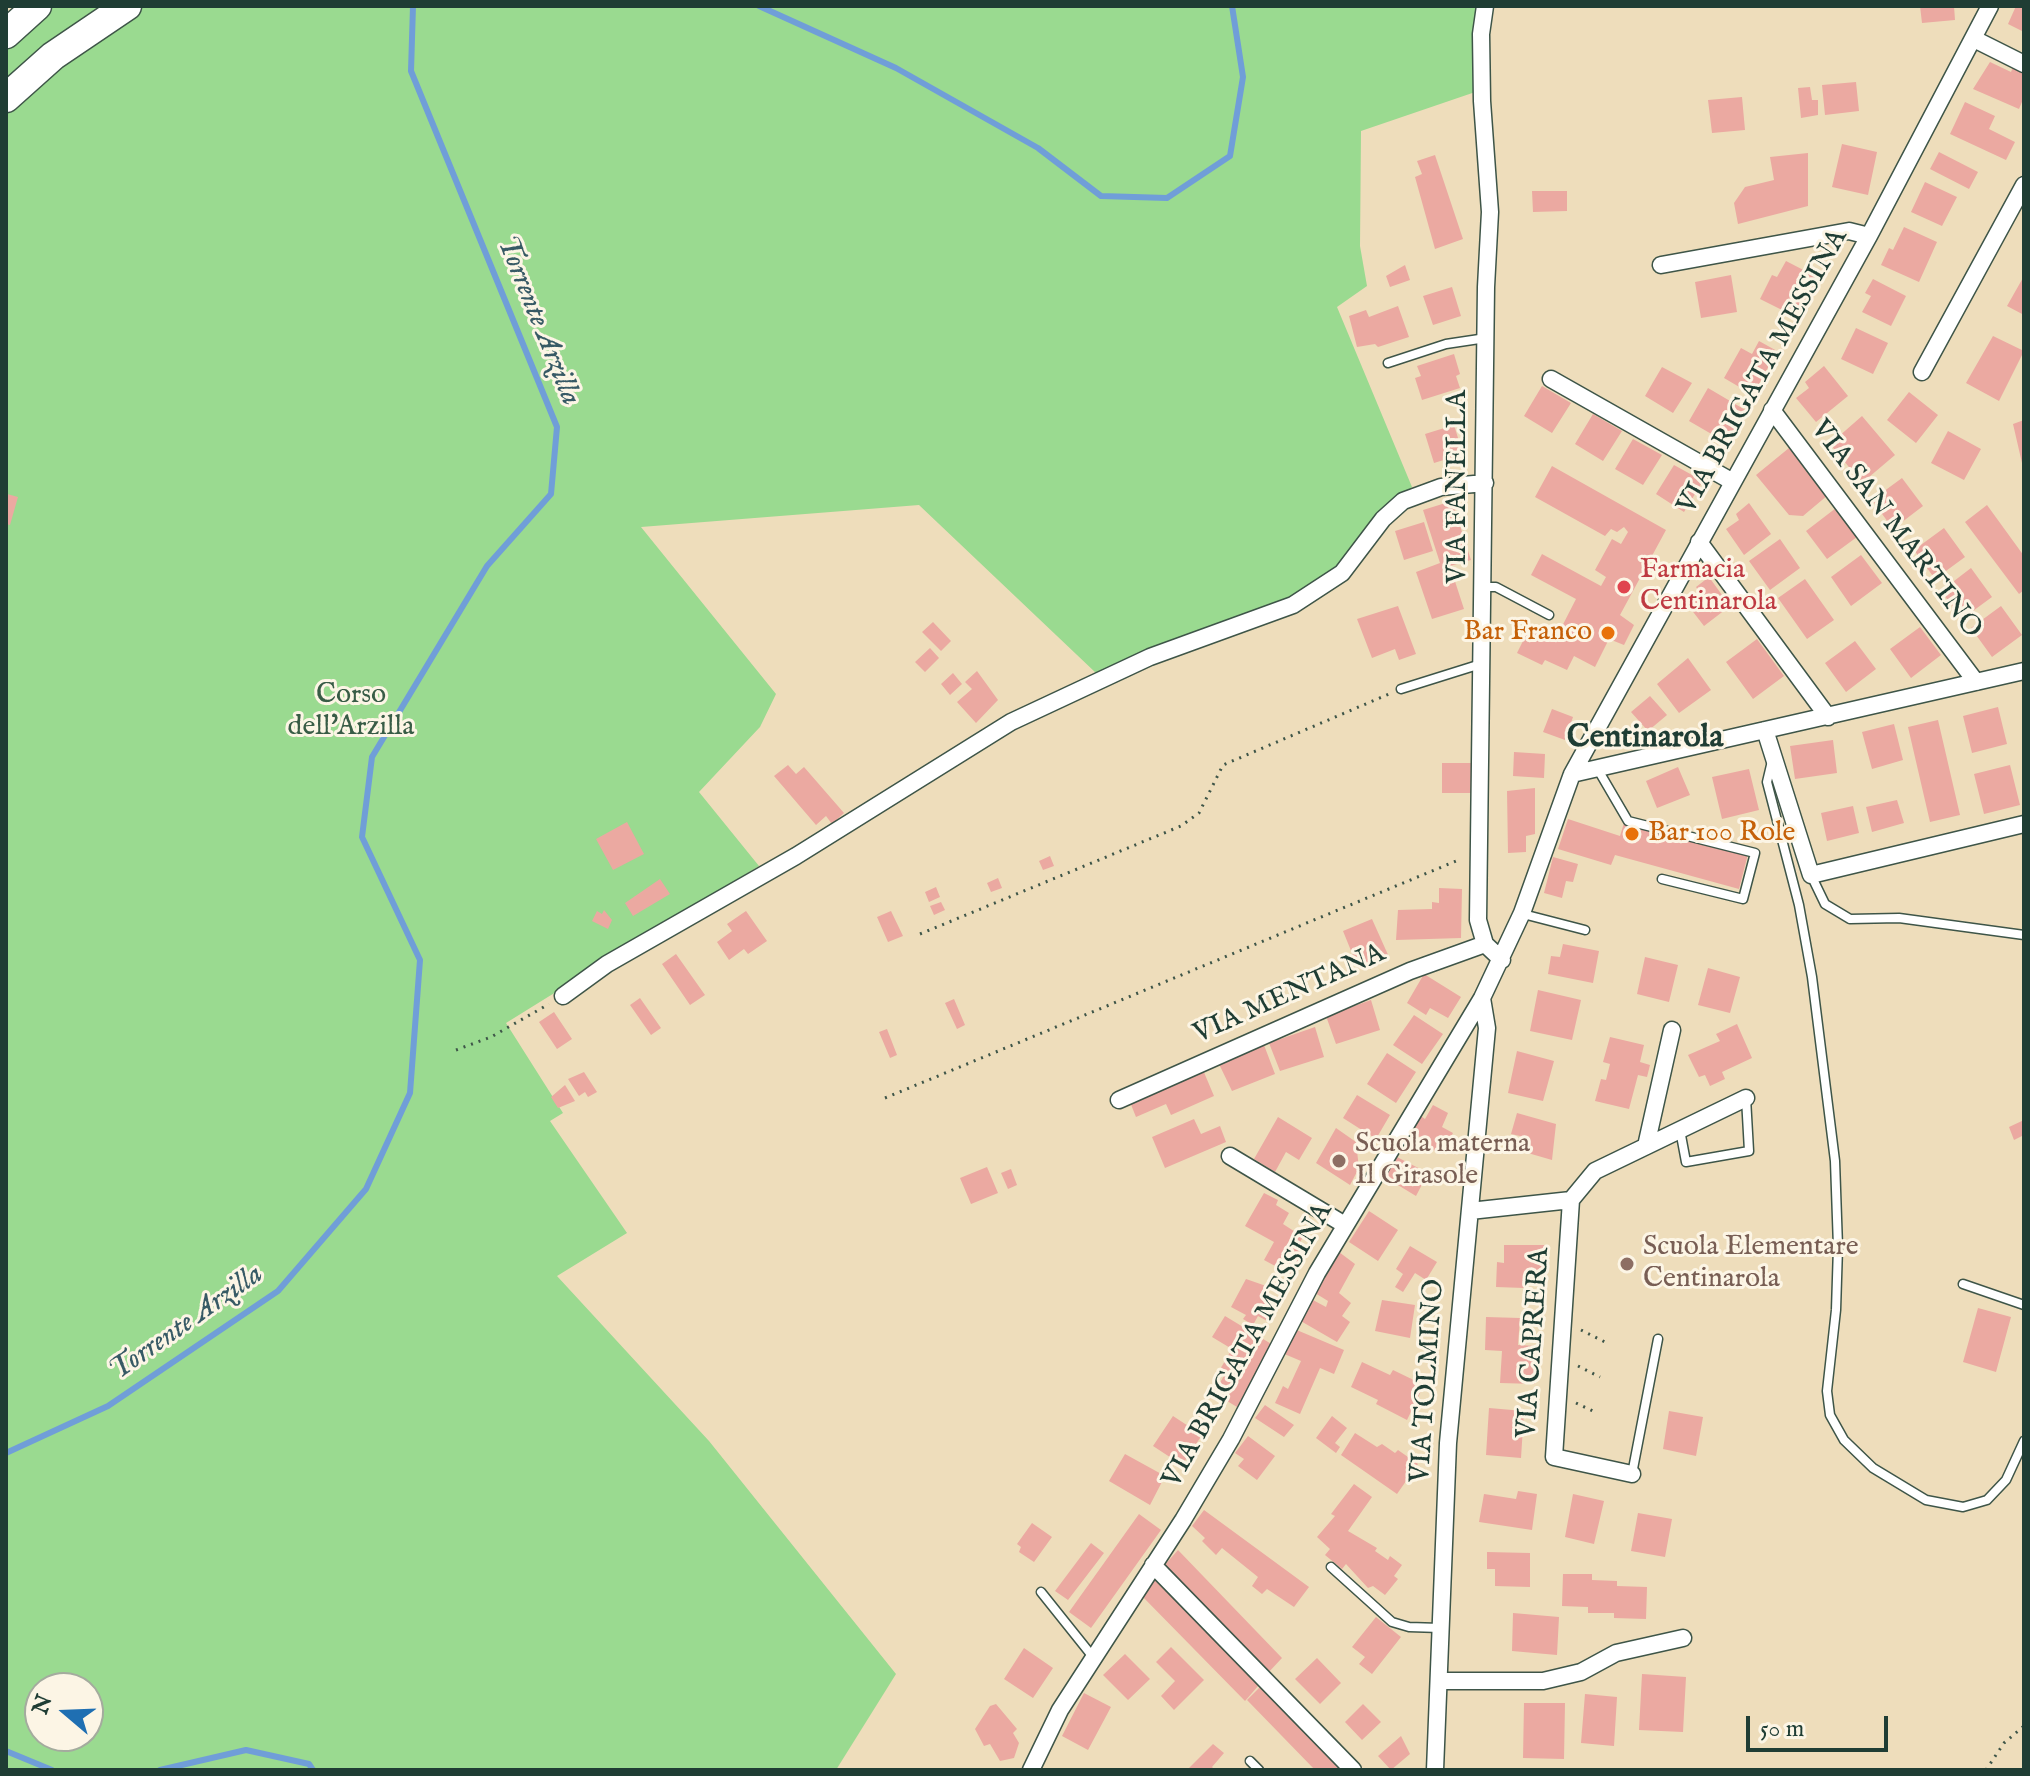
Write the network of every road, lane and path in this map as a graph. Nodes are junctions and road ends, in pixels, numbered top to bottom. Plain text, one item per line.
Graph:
1 (37, 6) edge
2 (127, 6) edge
3 (1485, 6) edge
4 (1990, 6) edge
5 (6, 34) edge
6 (1974, 39) junction
7 (2024, 64) edge
8 (6, 98) edge
9 (2024, 185) edge
10 (1869, 236) junction
11 (1661, 265) dead end
12 (1486, 338) junction
13 (1388, 363) dead end
14 (1922, 372) dead end
15 (1551, 379) dead end
16 (1772, 410) junction
17 (1733, 482) junction
18 (1485, 483) junction
19 (1699, 542) junction
20 (1485, 587) junction
21 (1549, 615) dead end
22 (1484, 663) junction
23 (2024, 671) edge
24 (1976, 682) junction
25 (1401, 689) joint
26 (1828, 717) junction
27 (1765, 730) junction
28 (1774, 756) junction
29 (1597, 767) junction
30 (1572, 774) junction
31 (2024, 824) edge
32 (1480, 858) junction
33 (1811, 875) junction
34 (1662, 879) dead end
35 (1522, 913) junction
36 (1585, 930) dead end
37 (920, 934) dead end
38 (2024, 935) edge
39 (1485, 944) junction
40 (1502, 960) junction
41 (563, 996) joint
42 (1482, 998) junction
43 (1672, 1030) dead end
44 (456, 1050) dead end
45 (885, 1098) dead end
46 (1746, 1098) joint
47 (1119, 1100) dead end
48 (1680, 1130) junction
49 (1646, 1146) junction
50 (1230, 1156) dead end
51 (1571, 1200) junction
52 (1470, 1211) junction
53 (1345, 1225) junction
54 (1963, 1284) dead end
55 (2024, 1305) edge
56 (1563, 1321) junction
57 (1658, 1339) dead end
58 (1607, 1343) dead end
59 (1561, 1358) junction
60 (1600, 1377) dead end
61 (2024, 1441) edge
62 (1632, 1474) joint
63 (1153, 1565) junction
64 (1331, 1567) dead end
65 (1041, 1592) dead end
66 (1441, 1628) junction
67 (1683, 1638) dead end
68 (1094, 1657) junction
69 (1440, 1681) junction
70 (2024, 1726) edge
71 (1250, 1761) dead end
72 (1031, 1770) edge
73 (1259, 1770) edge
74 (1353, 1770) edge
75 (1435, 1770) edge
76 (1986, 1770) edge

1 - 5 highway
2 - 8 highway
3 - 12 street, VIA FANELLA
4 - 6 street, VIA BRIGATA MESSINA
6 - 7 street
6 - 10 street, VIA BRIGATA MESSINA
9 - 14 street
10 - 11 street
10 - 16 street, VIA BRIGATA MESSINA
12 - 13 lane
12 - 18 street, VIA FANELLA
15 - 17 street
16 - 17 street, VIA BRIGATA MESSINA
16 - 24 street, VIA SAN MARTINO
17 - 19 street, VIA BRIGATA MESSINA
18 - 20 street, VIA FANELLA
18 - 41 street
19 - 26 street
19 - 30 street, VIA BRIGATA MESSINA
20 - 21 lane
20 - 22 street, VIA FANELLA
22 - 25 lane
22 - 32 street, VIA FANELLA
23 - 24 street
24 - 26 street
25 - 37 path
26 - 27 street
27 - 28 street
27 - 29 street
28 - 33 street
28 - 61 lane
29 - 30 street
29 - 34 lane
30 - 35 street, VIA BRIGATA MESSINA
31 - 33 street
32 - 39 street, VIA FANELLA
32 - 45 path
33 - 38 lane
35 - 36 lane
35 - 40 street, VIA BRIGATA MESSINA
39 - 40 street
39 - 47 street, VIA MENTANA
40 - 42 street, VIA BRIGATA MESSINA
41 - 44 path
42 - 52 street, VIA TOLMINO
42 - 53 street, VIA BRIGATA MESSINA
43 - 49 street
46 - 48 street
46 - 48 lane
48 - 49 street
49 - 51 street
50 - 53 street
51 - 52 street
51 - 56 street, VIA CAPRERA
52 - 66 street, VIA TOLMINO
53 - 63 street, VIA BRIGATA MESSINA
54 - 55 lane
56 - 58 path
56 - 59 street, VIA CAPRERA
57 - 62 lane
59 - 60 path
59 - 62 street, VIA CAPRERA
63 - 68 street, VIA BRIGATA MESSINA
63 - 74 street
64 - 66 lane
65 - 68 lane
66 - 69 street, VIA TOLMINO
67 - 69 street
68 - 72 street, VIA BRIGATA MESSINA
69 - 75 street, VIA TOLMINO
70 - 76 path
71 - 73 lane

